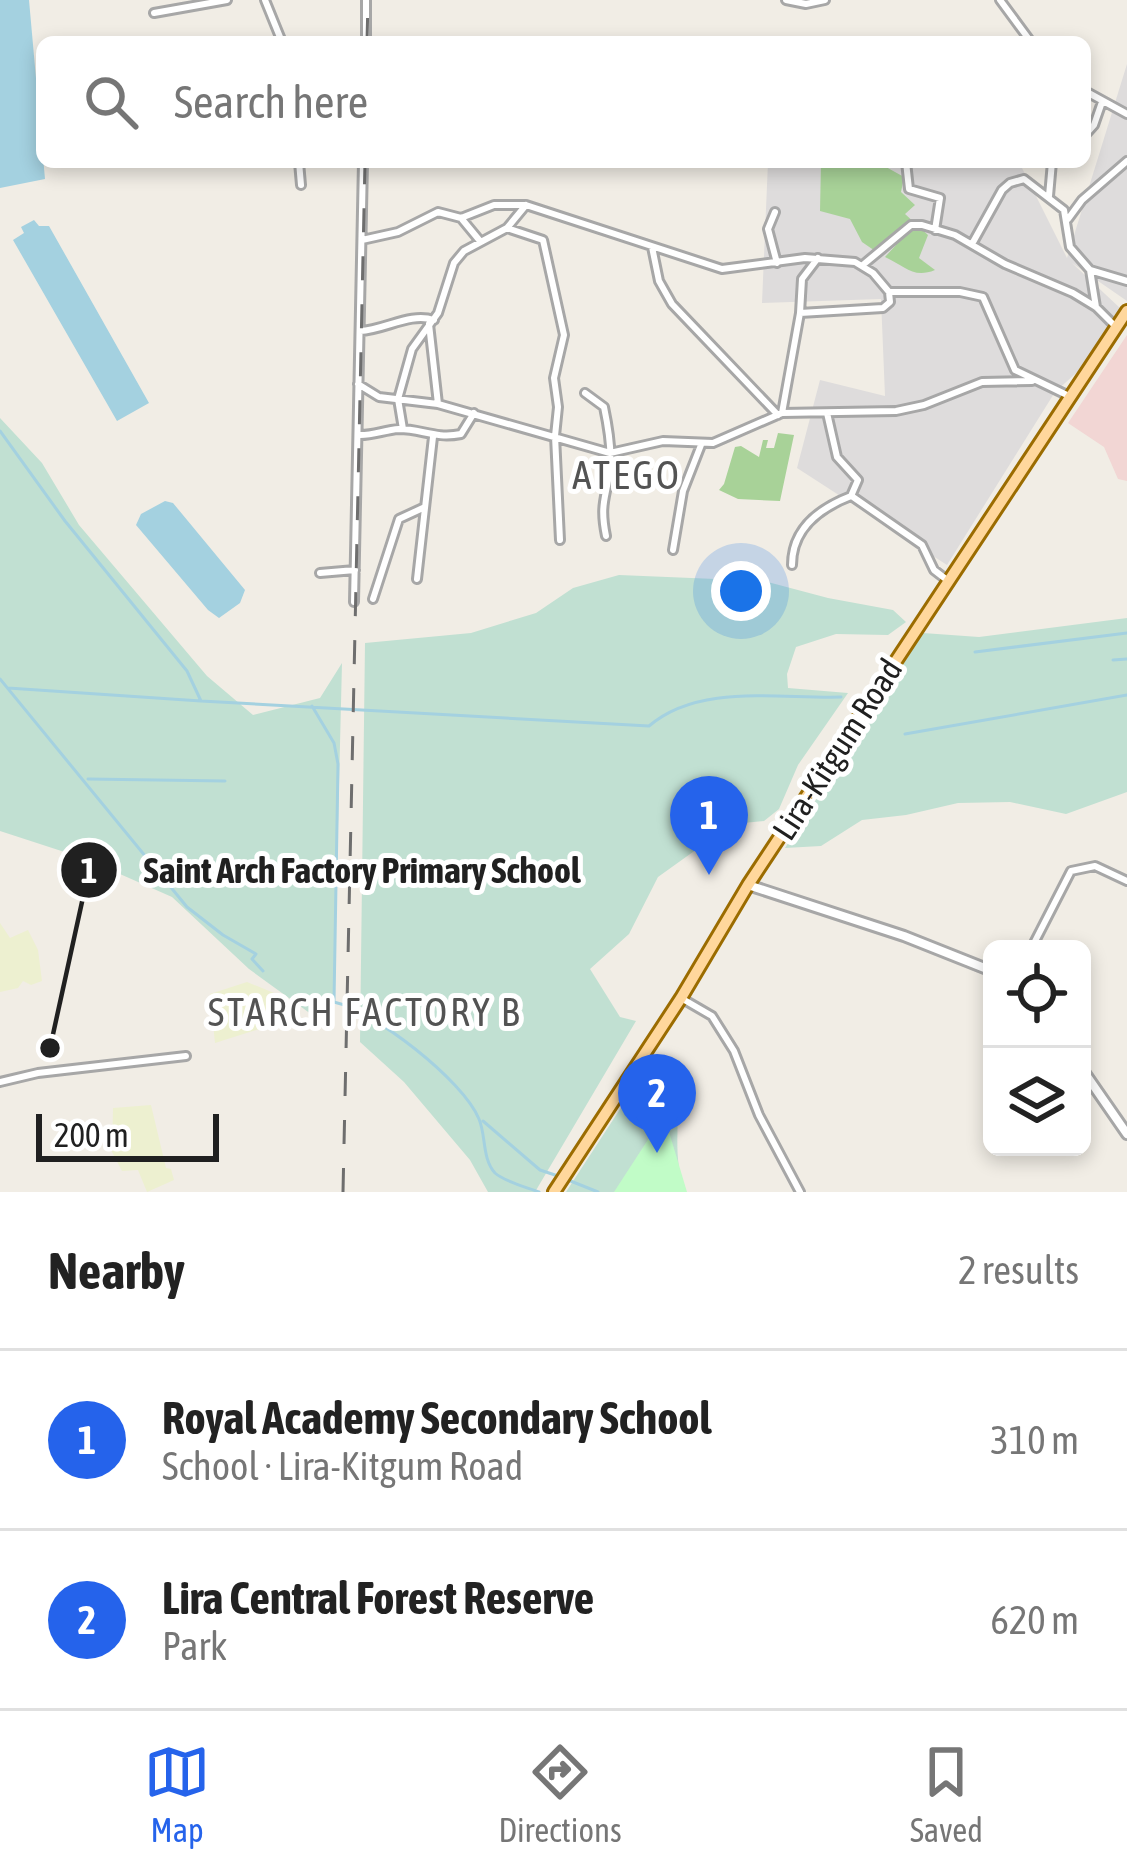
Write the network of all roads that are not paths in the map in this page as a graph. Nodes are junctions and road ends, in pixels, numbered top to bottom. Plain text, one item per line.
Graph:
1 (227, 0) edge
2 (265, 0) edge
3 (366, 0) edge
4 (786, 0) edge
5 (826, 0) edge
6 (1000, 0) edge
7 (154, 13) dead end
8 (280, 36) edge
9 (366, 36) edge
10 (1027, 36) edge
11 (1091, 94) edge
12 (1103, 100) junction
13 (1127, 114) edge
14 (1091, 128) edge
15 (1127, 161) edge
16 (300, 168) edge
17 (363, 168) edge
18 (907, 168) edge
19 (1051, 168) edge
20 (301, 185) dead end
21 (1049, 196) junction
22 (526, 205) junction
23 (775, 212) dead end
24 (461, 218) junction
25 (1068, 219) junction
26 (507, 228) junction
27 (935, 231) junction
28 (362, 240) junction
29 (480, 241) junction
30 (972, 244) junction
31 (652, 247) junction
32 (818, 258) junction
33 (777, 263) junction
34 (862, 265) junction
35 (1090, 270) junction
36 (1127, 281) edge
37 (889, 292) junction
38 (1096, 307) junction
39 (1127, 311) edge
40 (800, 313) junction
41 (432, 322) junction
42 (1117, 328) junction
43 (360, 331) junction
44 (1035, 381) junction
45 (358, 384) junction
46 (585, 393) dead end
47 (1072, 397) junction
48 (398, 399) junction
49 (438, 404) junction
50 (474, 413) junction
51 (827, 413) junction
52 (780, 414) junction
53 (403, 429) junction
54 (358, 435) junction
55 (555, 436) junction
56 (433, 437) junction
57 (701, 446) junction
58 (610, 453) junction
59 (851, 496) junction
60 (425, 507) junction
61 (606, 536) dead end
62 (560, 540) dead end
63 (673, 550) dead end
64 (793, 565) dead end
65 (355, 569) junction
66 (320, 573) dead end
67 (417, 579) dead end
68 (947, 580) junction
69 (373, 599) dead end
70 (354, 602) dead end
71 (1127, 881) edge
72 (748, 885) junction
73 (1036, 940) edge
74 (983, 967) edge
75 (681, 998) junction
76 (186, 1056) dead end
77 (0, 1082) edge
78 (1091, 1082) edge
79 (1127, 1134) edge
80 (554, 1192) edge
81 (800, 1192) edge

1 - 7 street
2 - 8 street
3 - 9 street
4 - 5 street
6 - 10 street
11 - 12 street
12 - 13 street
12 - 14 street
15 - 25 street
16 - 20 street
17 - 28 street
18 - 27 street
19 - 21 street
21 - 25 street
21 - 30 street
22 - 24 street
22 - 26 street
22 - 31 street
23 - 33 street
24 - 28 street
24 - 29 street
25 - 35 street
26 - 29 street
26 - 55 street
27 - 30 street
27 - 34 street
28 - 43 street
29 - 41 street
30 - 38 street
31 - 33 street
31 - 52 street
32 - 33 street
32 - 34 street
32 - 40 street
34 - 37 street
35 - 36 street
35 - 38 street
37 - 40 street
37 - 44 street
38 - 42 street
39 - 42 main road, Lira-Kitgum Road
40 - 52 street
41 - 43 street
41 - 48 street
41 - 49 street
42 - 47 main road, Lira-Kitgum Road
43 - 45 street
44 - 47 street
44 - 51 street
45 - 48 street
45 - 54 street
46 - 58 street
47 - 68 main road, Lira-Kitgum Road
48 - 49 street
48 - 53 street
49 - 50 street
50 - 55 street
50 - 56 street
51 - 52 street
51 - 59 street
52 - 57 street
53 - 54 street
53 - 56 street
54 - 65 street
55 - 58 street
55 - 62 street
56 - 60 street
57 - 58 street
57 - 63 street
58 - 61 street
59 - 64 street
59 - 68 street
60 - 67 street
60 - 69 street
65 - 66 street
65 - 70 street
68 - 72 main road, Lira-Kitgum Road
71 - 73 street
72 - 74 street
72 - 75 main road, Lira-Kitgum Road
75 - 80 main road, Lira-Kitgum Road
75 - 81 street
76 - 77 street
78 - 79 street

